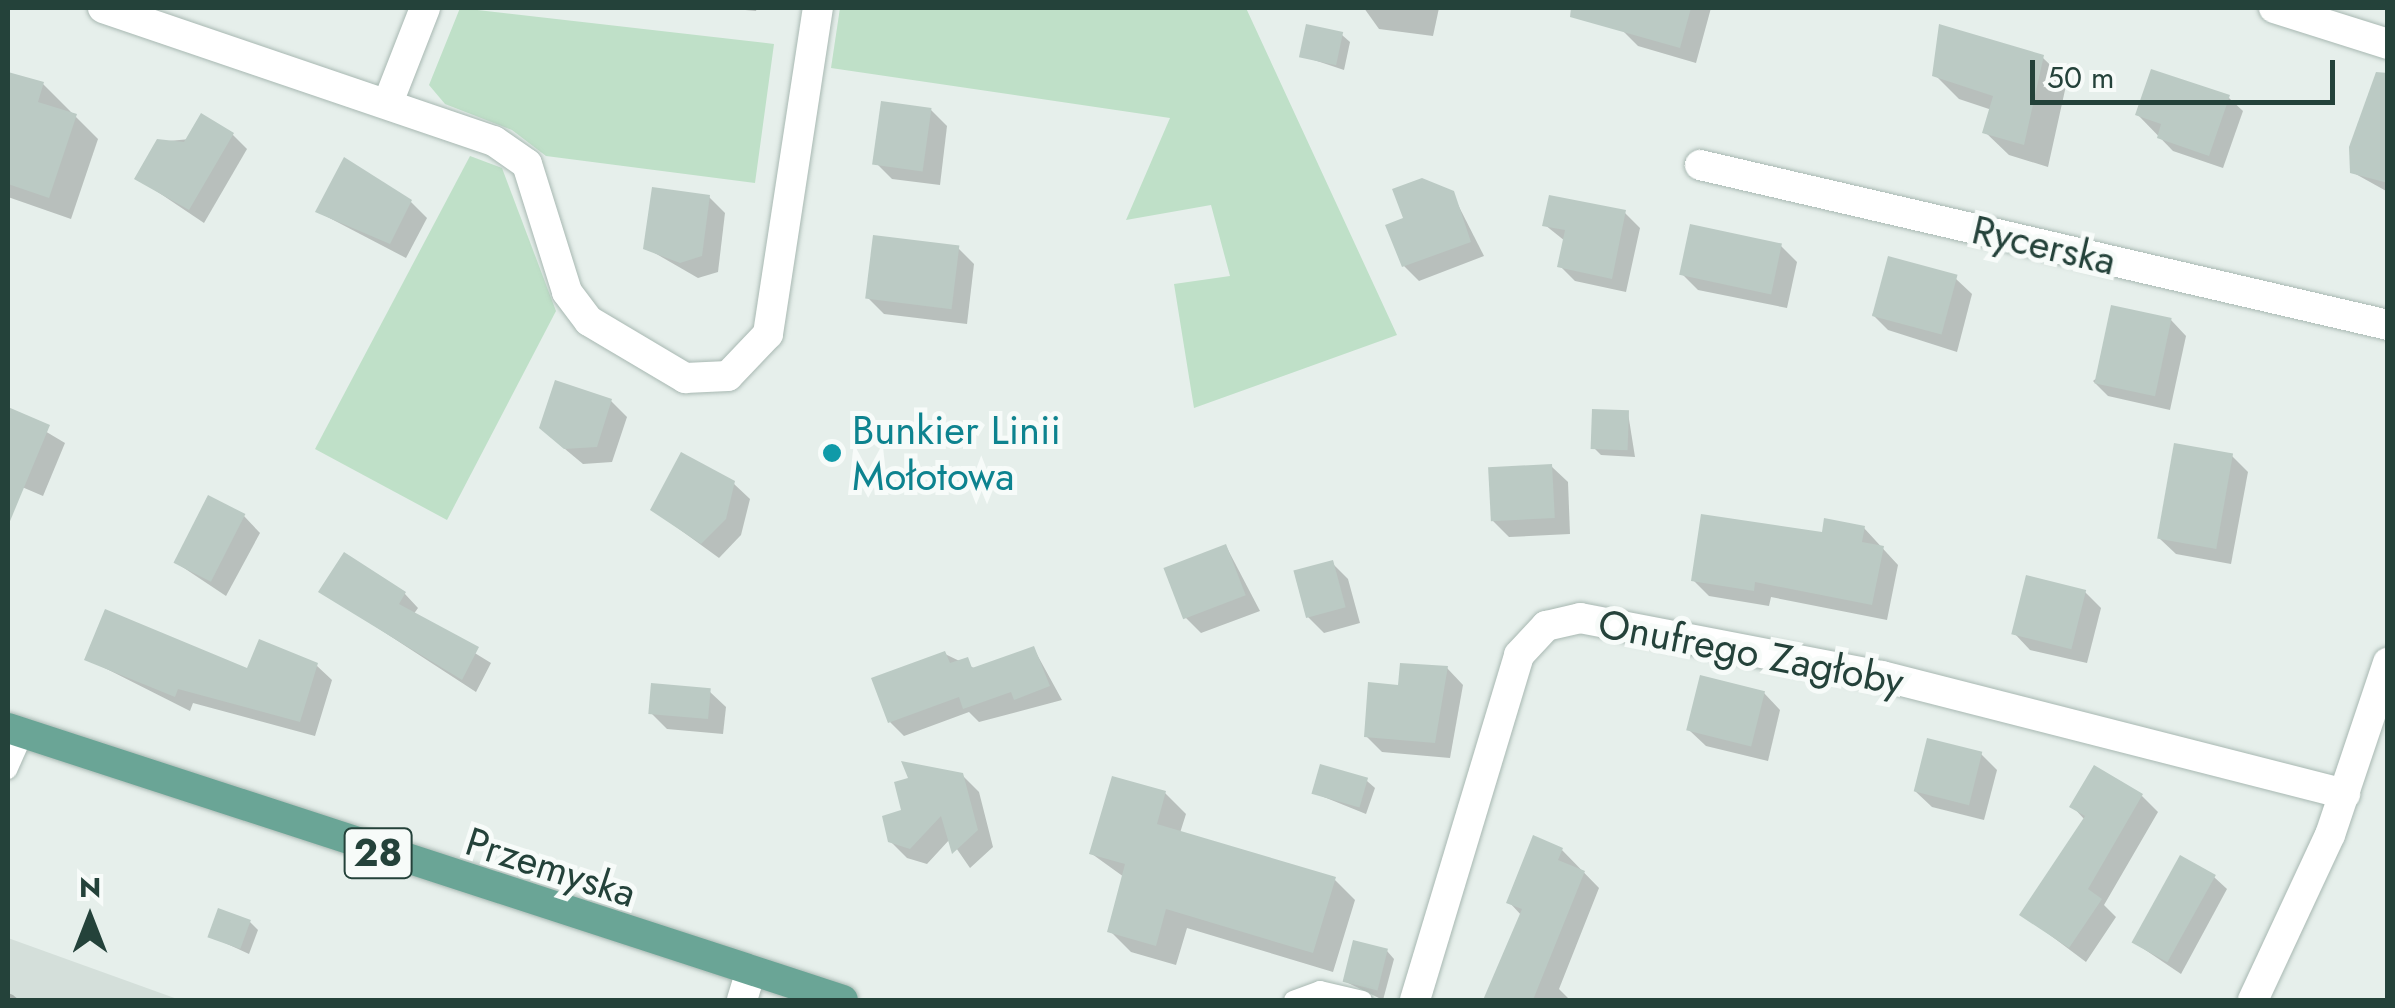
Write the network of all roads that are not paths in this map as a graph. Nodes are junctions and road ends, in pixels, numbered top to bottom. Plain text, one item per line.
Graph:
1 (103, 8) edge
2 (426, 8) edge
3 (818, 8) edge
4 (2274, 8) edge
5 (2388, 44) edge
6 (389, 100) junction
7 (1700, 165) dead end
8 (2388, 325) edge
9 (2388, 664) edge
10 (16, 731) edge
11 (8, 770) edge
12 (2345, 794) junction
13 (746, 987) edge
14 (844, 1000) edge
15 (1294, 1000) edge
16 (1363, 1000) edge
17 (1415, 1000) edge
18 (2252, 1000) edge

1 - 6 street
2 - 6 street
3 - 6 street
4 - 5 street
7 - 8 street, Rycerska
9 - 12 street
10 - 11 lane
10 - 13 main road, Przemyska / 28
12 - 17 street, Onufrego Zagłoby
12 - 18 street
13 - 14 main road, Przemyska / 28
15 - 16 lane

